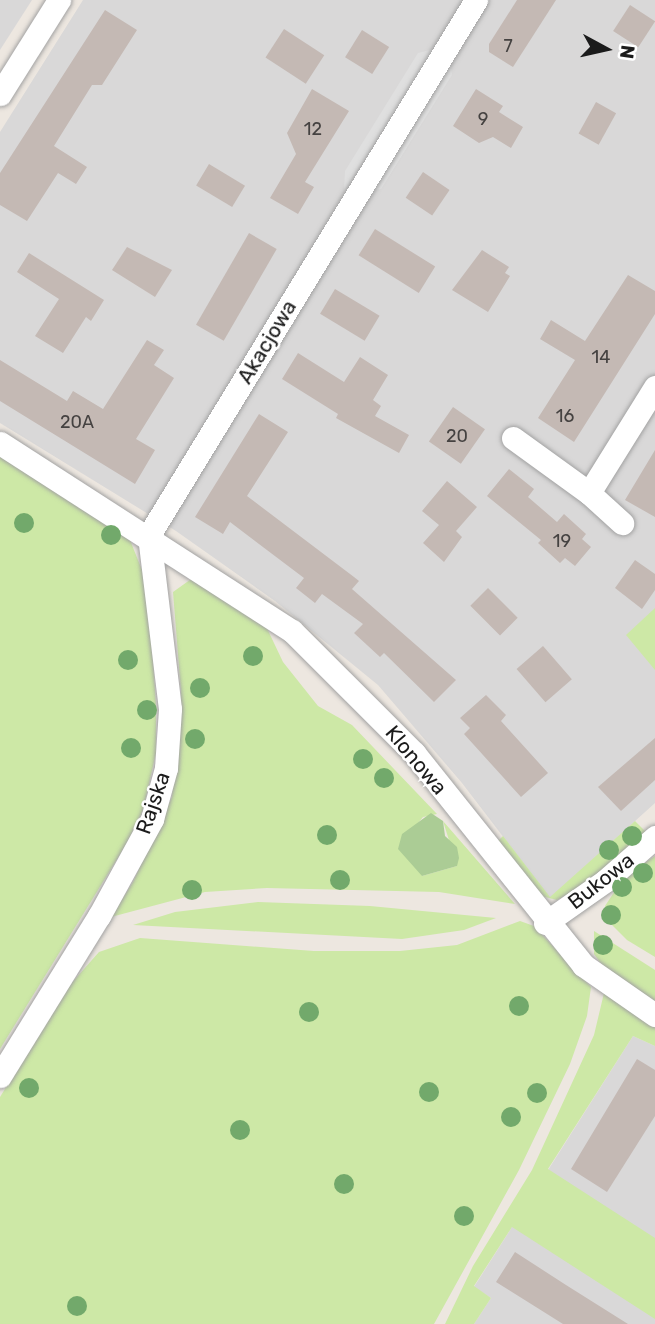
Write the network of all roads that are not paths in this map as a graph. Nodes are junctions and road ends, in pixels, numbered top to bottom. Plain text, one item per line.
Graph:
1 (59, 0) edge
2 (476, 0) edge
3 (0, 94) edge
4 (655, 387) edge
5 (513, 438) dead end
6 (0, 443) edge
7 (589, 493) junction
8 (622, 523) dead end
9 (149, 535) junction
10 (655, 837) edge
11 (545, 923) junction
12 (655, 1015) edge
13 (0, 1076) edge

1 - 3 street
2 - 9 street, Akacjowa
4 - 7 street
5 - 7 street
6 - 9 street
7 - 8 street
9 - 11 street, Klonowa
9 - 13 street, Rajska
10 - 11 street, Bukowa
11 - 12 street, Klonowa

